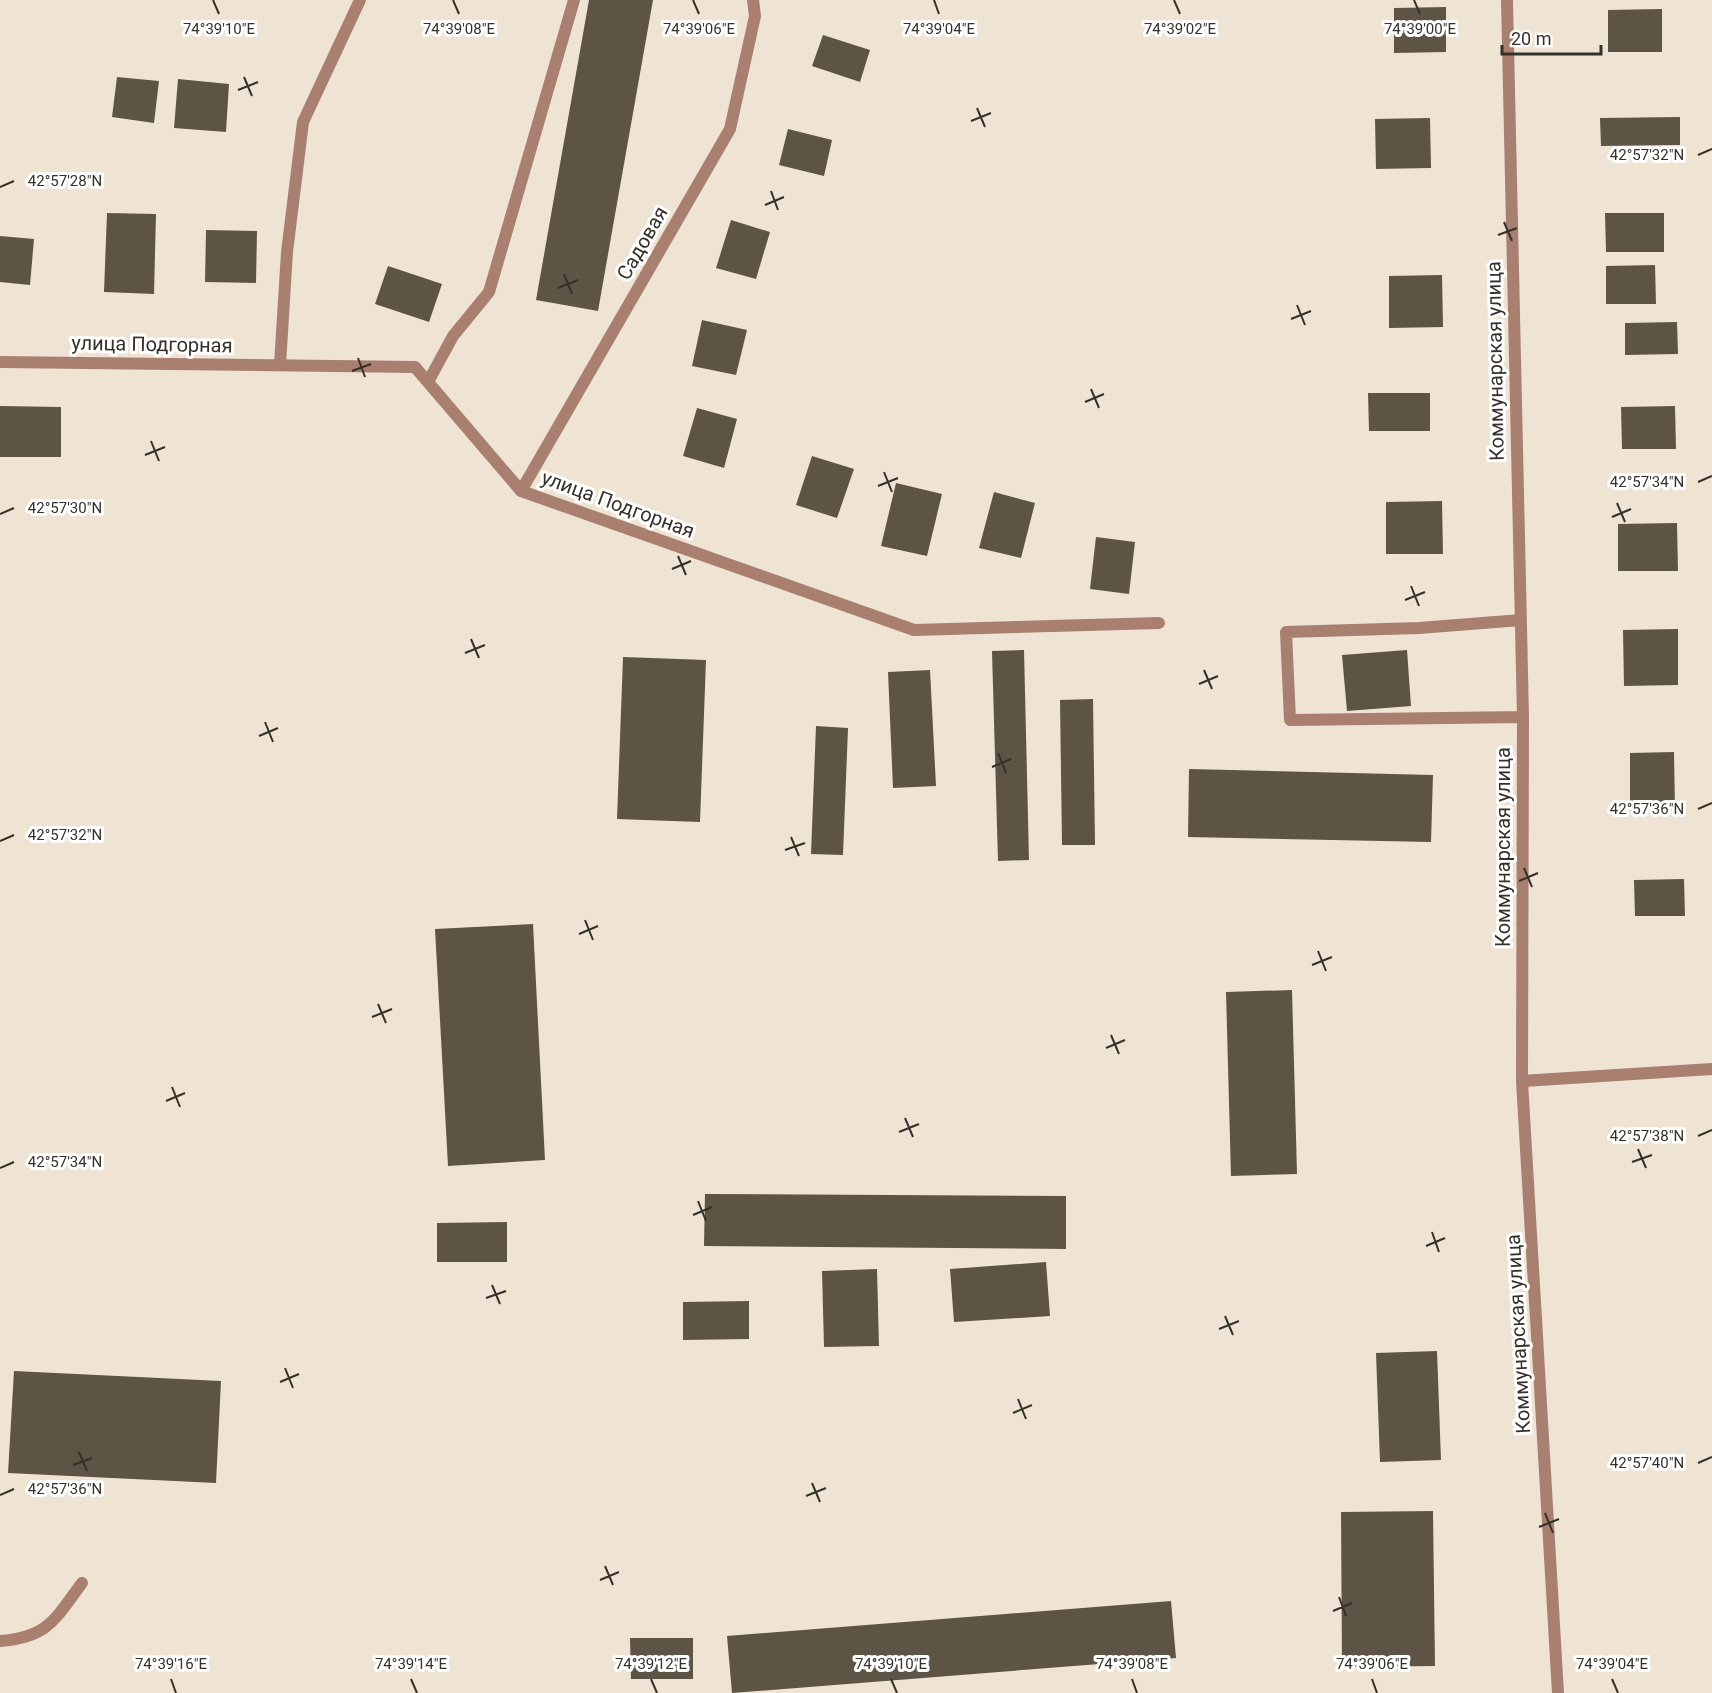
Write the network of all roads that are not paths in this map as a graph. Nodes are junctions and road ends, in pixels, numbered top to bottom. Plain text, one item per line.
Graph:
1 (360, 0) edge
2 (574, 0) edge
3 (753, 0) edge
4 (1507, 0) edge
5 (0, 362) edge
6 (280, 365) junction
7 (428, 382) junction
8 (521, 491) junction
9 (1521, 620) junction
10 (1159, 623) dead end
11 (1523, 717) junction
12 (1712, 1069) edge
13 (1522, 1080) junction
14 (82, 1583) dead end
15 (0, 1641) edge
16 (1558, 1693) edge

1 - 6 street
2 - 7 street
3 - 8 street, Садовая
4 - 9 street, Коммунарская улица
5 - 6 street, улица Подгорная
6 - 7 street, улица Подгорная
7 - 8 street, улица Подгорная
8 - 10 street, улица Подгорная
9 - 11 street, Коммунарская улица
9 - 11 street
11 - 13 street, Коммунарская улица
12 - 13 street
13 - 16 street, Коммунарская улица
14 - 15 street

